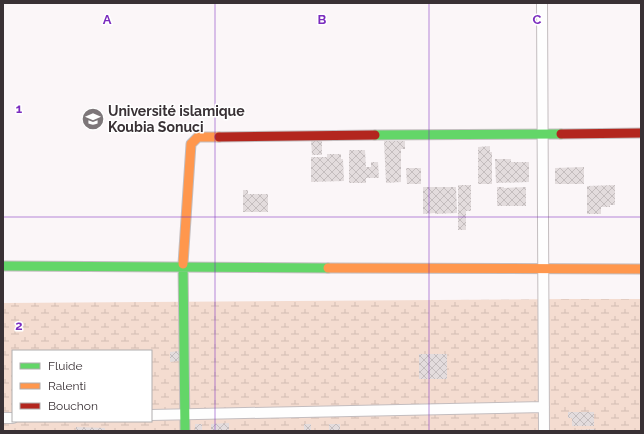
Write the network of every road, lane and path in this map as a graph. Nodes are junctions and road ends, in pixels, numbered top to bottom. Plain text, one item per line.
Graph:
1 (542, 3) edge
2 (543, 133) junction
3 (641, 133) edge
4 (3, 266) edge
5 (184, 267) junction
6 (544, 268) junction
7 (641, 269) edge
8 (544, 408) junction
9 (185, 414) junction
10 (152, 415) edge
11 (185, 431) edge
12 (544, 431) edge

1 - 2 street
2 - 3 street
2 - 5 street
2 - 6 street
4 - 5 street
5 - 6 street
5 - 9 street
6 - 7 street
6 - 8 street
8 - 9 street
8 - 12 street
9 - 10 street
9 - 11 street

